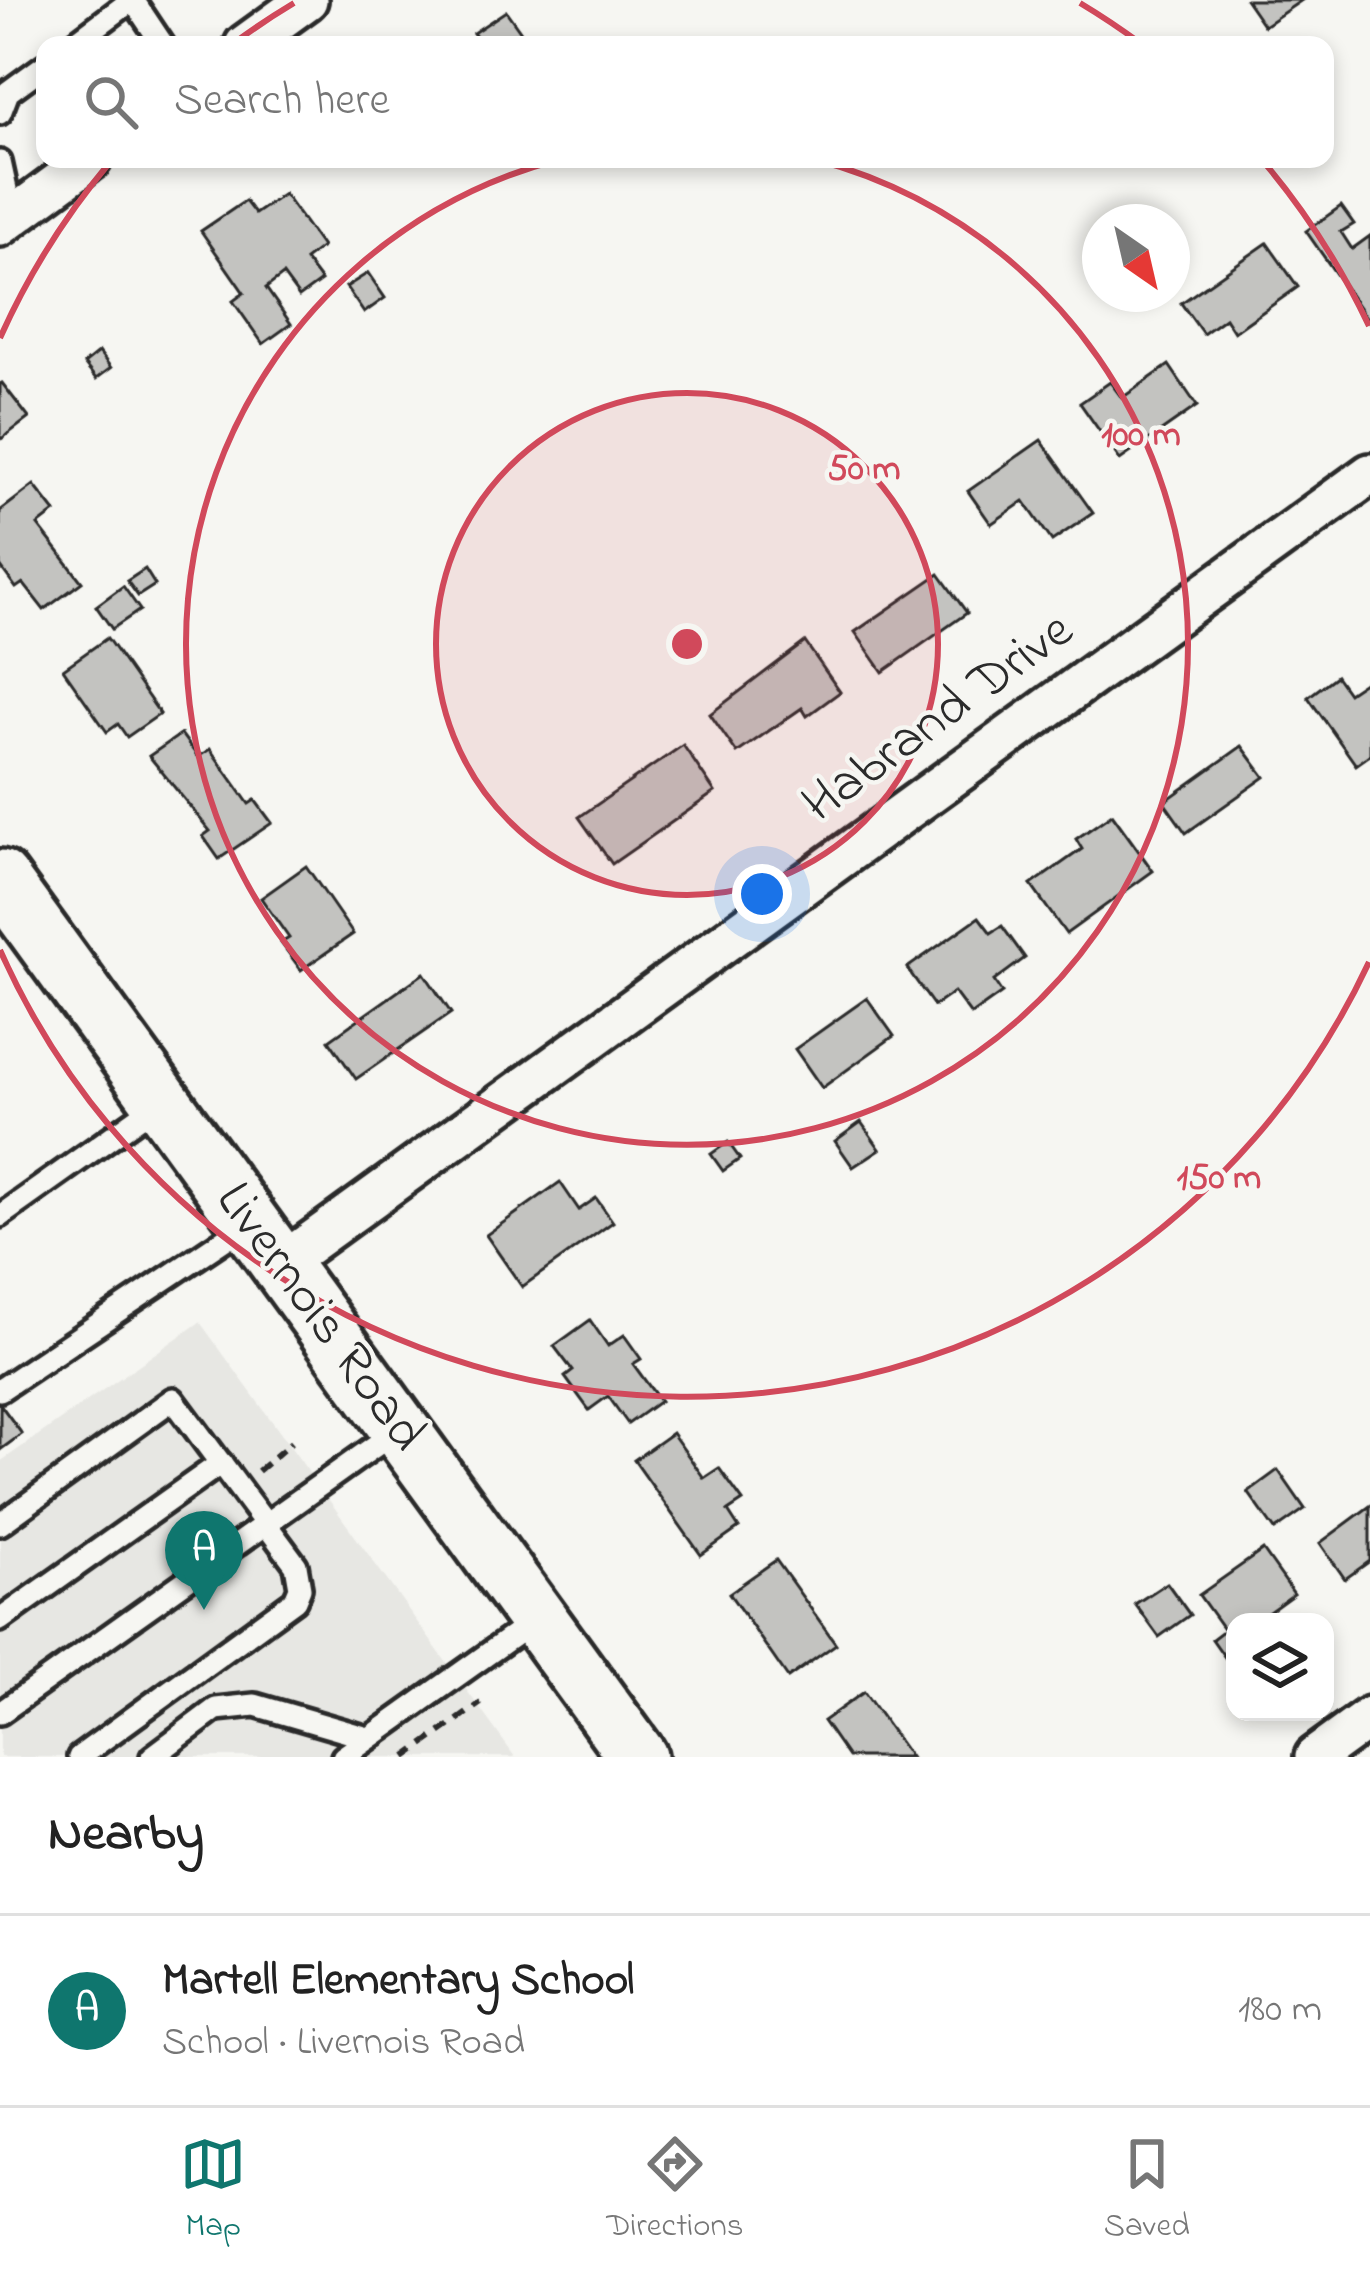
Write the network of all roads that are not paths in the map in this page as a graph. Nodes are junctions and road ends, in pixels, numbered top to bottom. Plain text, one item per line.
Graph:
1 (132, 0) edge
2 (307, 0) edge
3 (84, 36) edge
4 (157, 36) edge
5 (257, 36) edge
6 (36, 72) edge
7 (0, 113) edge
8 (0, 162) edge
9 (79, 168) edge
10 (6, 222) edge
11 (1370, 474) edge
12 (0, 879) edge
13 (162, 1101) junction
14 (0, 1216) edge
15 (266, 1243) junction
16 (0, 1390) edge
17 (400, 1429) junction
18 (221, 1463) junction
19 (266, 1522) junction
20 (0, 1524) edge
21 (537, 1619) junction
22 (0, 1620) edge
23 (0, 1713) edge
24 (1370, 1717) edge
25 (368, 1738) junction
26 (79, 1757) edge
27 (152, 1757) edge
28 (343, 1757) edge
29 (638, 1757) edge
30 (1315, 1757) edge

1 - 3 lane
1 - 4 lane
2 - 5 street
6 - 7 lane
8 - 10 lane
9 - 10 street
11 - 15 street, Habrand Drive
12 - 13 main road, Livernois Road
13 - 14 lane
13 - 15 main road, Livernois Road
15 - 16 lane
15 - 17 main road, Livernois Road
17 - 19 lane
17 - 21 main road, Livernois Road
18 - 19 lane
18 - 20 lane
18 - 22 lane
19 - 23 lane
19 - 26 lane
21 - 25 lane
21 - 29 main road, Livernois Road
24 - 30 street
25 - 27 lane
25 - 28 lane

